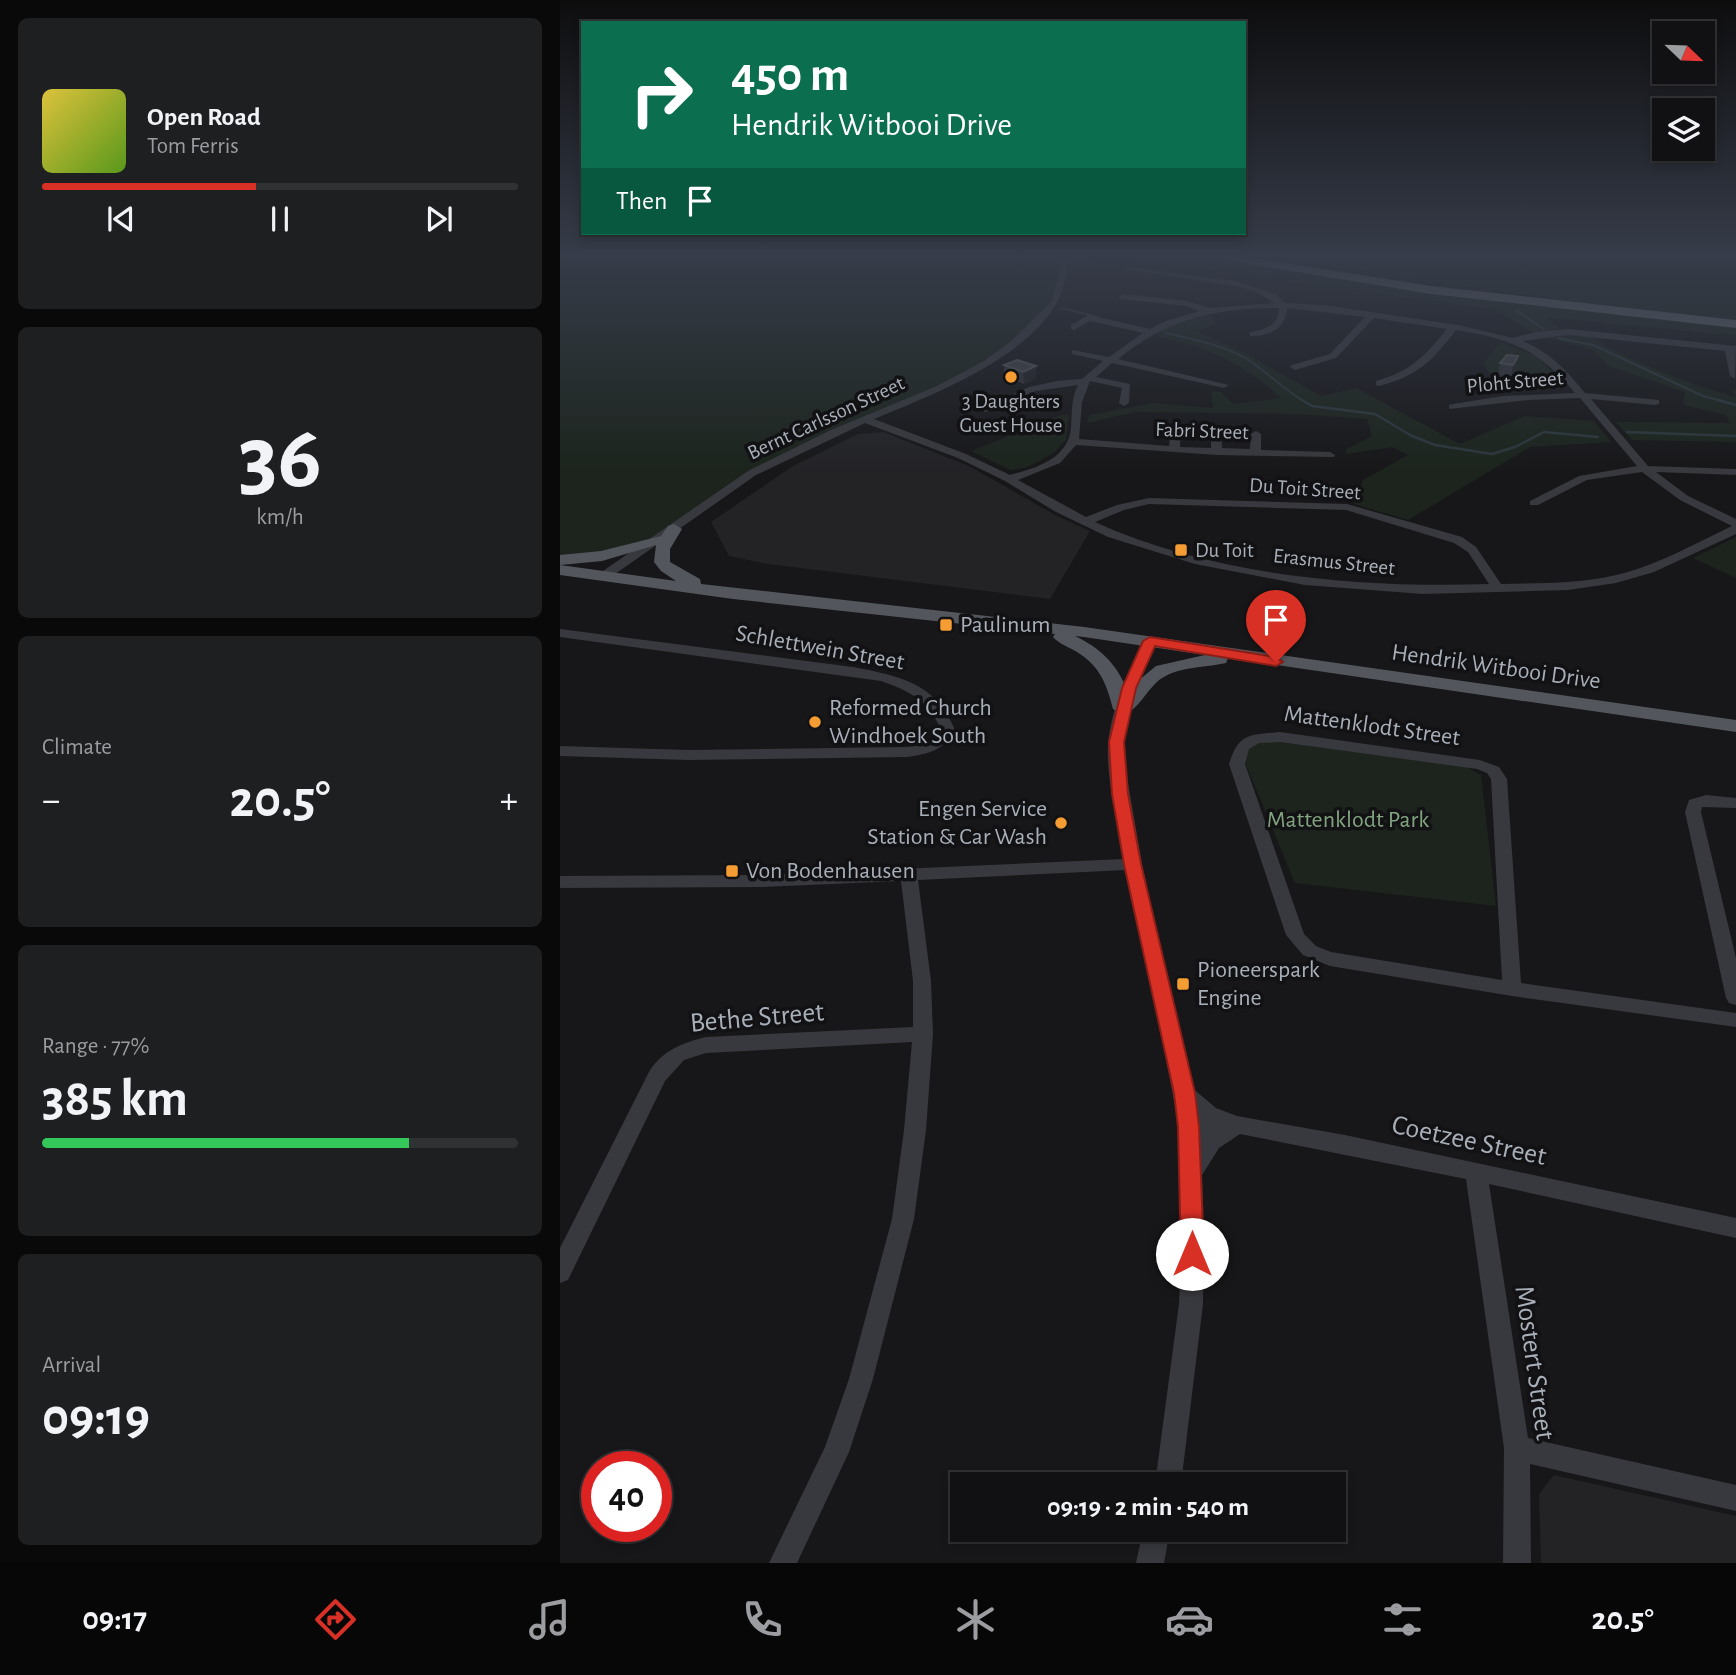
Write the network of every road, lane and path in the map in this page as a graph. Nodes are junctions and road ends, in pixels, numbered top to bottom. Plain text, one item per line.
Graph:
1 (1034, 326) edge
2 (1125, 326) edge
3 (1163, 326) edge
4 (1278, 326) edge
5 (1362, 326) edge
6 (1433, 326) edge
7 (1452, 329) junction
8 (1152, 332) junction
9 (1253, 334) dead end
10 (1513, 341) junction
11 (1732, 348) edge
12 (1075, 352) dead end
13 (1113, 360) junction
14 (1295, 367) dead end
15 (1735, 376) edge
16 (1086, 380) junction
17 (1379, 383) dead end
18 (1224, 385) dead end
19 (1581, 395) junction
20 (1655, 402) dead end
21 (1124, 403) dead end
22 (902, 404) junction
23 (1453, 407) dead end
24 (985, 409) dead end
25 (864, 419) junction
26 (1176, 428) dead end
27 (897, 430) junction
28 (1216, 431) dead end
29 (835, 432) junction
30 (1256, 434) dead end
31 (1073, 442) junction
32 (1174, 450) junction
33 (1217, 452) junction
34 (1255, 453) junction
35 (1330, 454) dead end
36 (1646, 470) junction
37 (1736, 472) edge
38 (1009, 479) junction
39 (1534, 503) dead end
40 (1085, 522) junction
41 (1736, 527) edge
42 (674, 529) junction
43 (657, 540) junction
44 (560, 562) edge
45 (560, 570) edge
46 (608, 573) junction
47 (694, 583) junction
48 (1498, 589) junction
49 (756, 594) junction
50 (985, 623) junction
51 (560, 633) edge
52 (1062, 637) junction
53 (1149, 644) junction
54 (1249, 658) junction
55 (1224, 659) junction
56 (1123, 709) junction
57 (1736, 726) edge
58 (560, 751) edge
59 (1736, 803) edge
60 (1133, 864) junction
61 (909, 876) junction
62 (560, 882) edge
63 (1512, 989) junction
64 (1736, 998) edge
65 (1736, 1020) edge
66 (923, 1034) junction
67 (1184, 1093) junction
68 (1240, 1125) junction
69 (1189, 1127) junction
70 (1476, 1173) junction
71 (1191, 1176) junction
72 (1736, 1228) edge
73 (560, 1272) edge
74 (1517, 1448) junction
75 (1170, 1472) edge
76 (1736, 1498) edge
77 (1154, 1542) edge
78 (783, 1563) edge
79 (1150, 1563) edge
80 (1517, 1563) edge

1 - 22 street, Bernt Carlsson Street
2 - 8 street
3 - 8 street
4 - 9 street
5 - 14 street
6 - 7 street
7 - 10 street
7 - 17 street
8 - 13 street
10 - 11 street
10 - 19 street
11 - 15 street
12 - 13 street
13 - 16 street
13 - 18 street
16 - 21 street
16 - 24 street
16 - 31 street
19 - 20 street, Ploht Street
19 - 23 street, Ploht Street
19 - 36 street
22 - 25 street, Bernt Carlsson Street
22 - 27 street
25 - 27 street, Erasmus Street
25 - 29 street, Bernt Carlsson Street
26 - 32 street
27 - 29 street
27 - 38 street, Erasmus Street
28 - 33 street
29 - 42 street, Bernt Carlsson Street
30 - 34 street
31 - 32 street, Fabri Street
31 - 38 street
32 - 33 street, Fabri Street
33 - 34 street, Fabri Street
34 - 35 street, Fabri Street
36 - 37 street
36 - 39 street
36 - 41 street
38 - 40 street, Erasmus Street
40 - 48 street, Erasmus Street
40 - 48 street, Du Toit Street
41 - 48 street, Erasmus Street
42 - 43 street, Bernt Carlsson Street
42 - 47 main road
43 - 44 main road
43 - 46 street, Bernt Carlsson Street
44 - 46 main road, Hendrik Witbooi Drive
45 - 46 main road, Hendrik Witbooi Drive
46 - 47 main road, Hendrik Witbooi Drive
46 - 49 main road, Hendrik Witbooi Drive
47 - 49 main road, Hendrik Witbooi Drive
49 - 50 main road, Hendrik Witbooi Drive
50 - 52 main road, Hendrik Witbooi Drive
50 - 53 main road, Hendrik Witbooi Drive
51 - 58 street, Schlettwein Street
52 - 53 main road, Hendrik Witbooi Drive
52 - 56 main road
53 - 54 main road, Hendrik Witbooi Drive
53 - 55 main road, Hendrik Witbooi Drive
53 - 56 street
54 - 55 main road, Hendrik Witbooi Drive
54 - 57 main road, Hendrik Witbooi Drive
55 - 56 main road
56 - 60 street
59 - 64 street
60 - 61 street
60 - 67 street
61 - 62 street
61 - 66 street
63 - 63 street, Mattenklodt Street
63 - 65 street, Mattenklodt Street
66 - 73 street, Bethe Street
66 - 78 street
67 - 68 street
67 - 69 street
68 - 69 street, Coetzee Street
68 - 70 street, Coetzee Street
68 - 71 street
69 - 71 street
70 - 72 street, Coetzee Street
70 - 74 street, Mostert Street
71 - 75 street
74 - 76 street
74 - 80 street, Mostert Street
77 - 79 street

